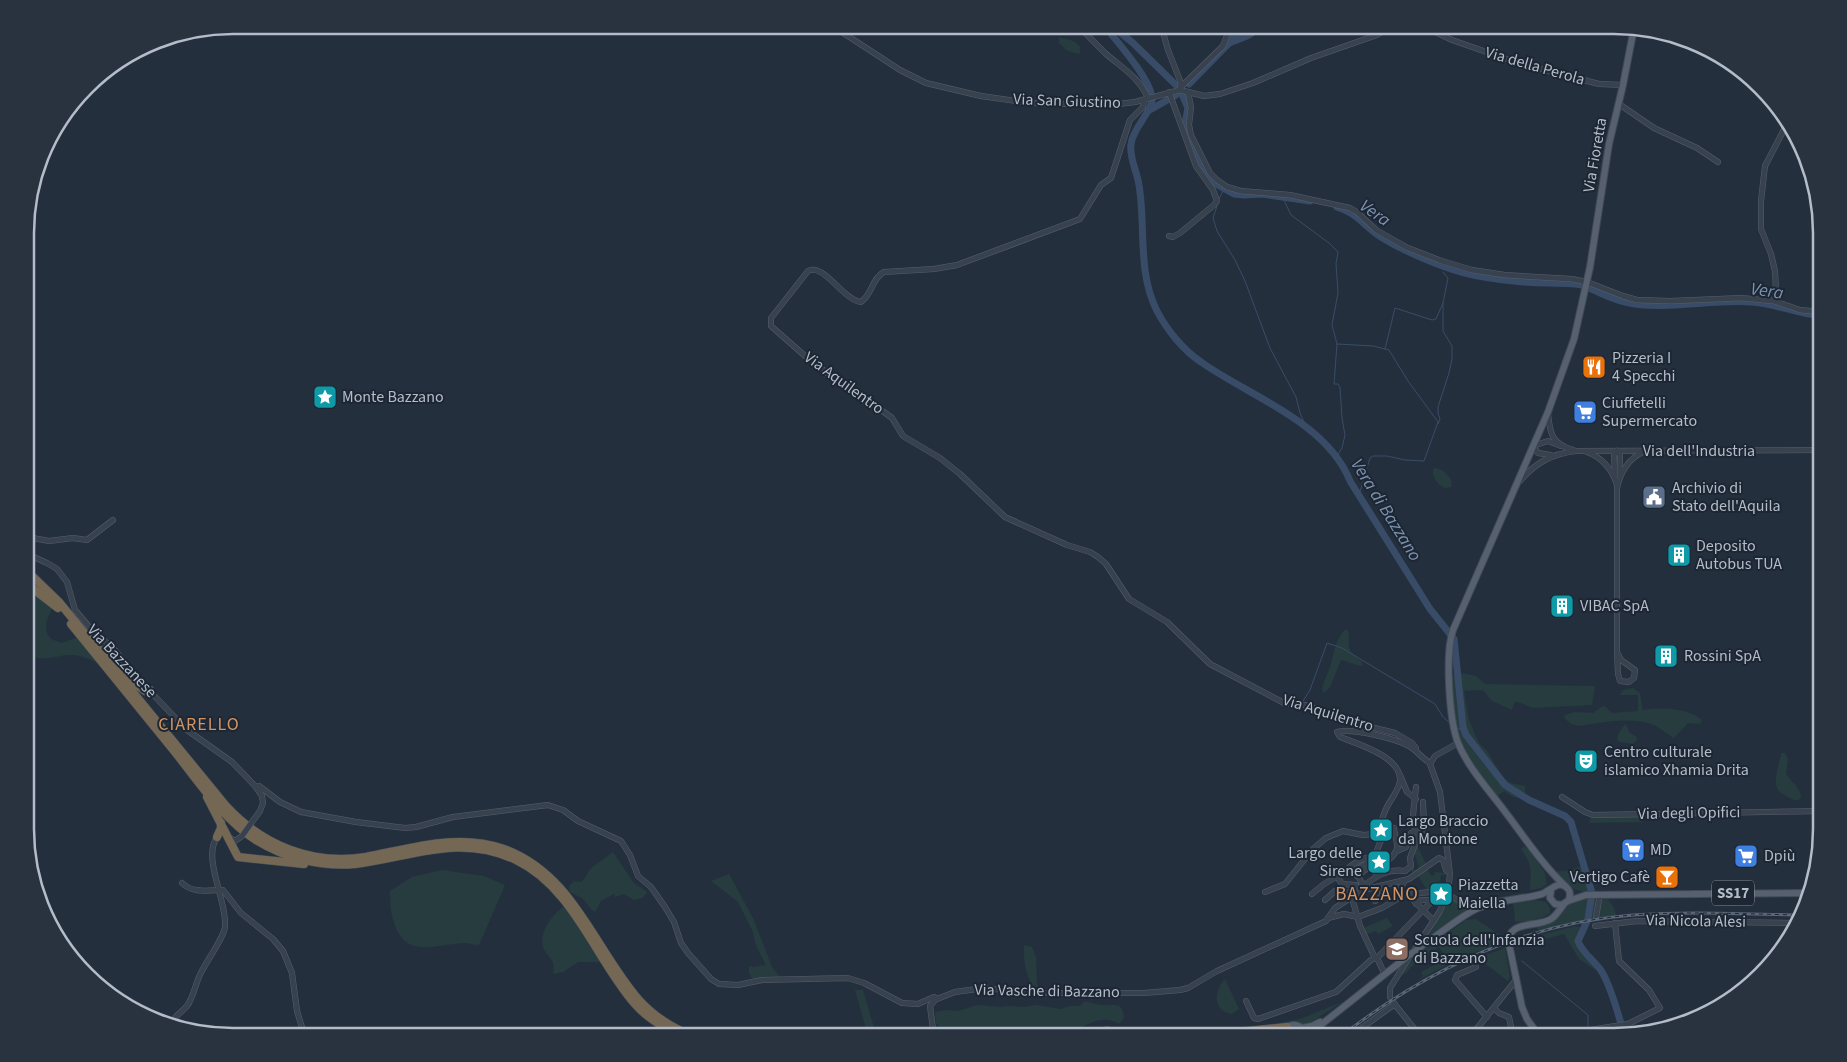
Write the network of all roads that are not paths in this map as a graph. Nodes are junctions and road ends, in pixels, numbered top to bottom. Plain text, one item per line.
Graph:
1 (844, 34) edge
2 (1087, 34) edge
3 (1164, 34) edge
4 (1227, 34) edge
5 (1380, 34) edge
6 (1440, 34) edge
7 (1633, 34) edge
8 (1623, 86) junction
9 (1183, 90) junction
10 (1170, 96) junction
11 (1149, 98) junction
12 (1619, 104) junction
13 (1784, 128) edge
14 (1718, 162) dead end
15 (1169, 236) dead end
16 (1587, 285) junction
17 (1774, 302) junction
18 (1813, 311) edge
19 (1548, 412) junction
20 (1533, 446) junction
21 (1561, 446) junction
22 (1813, 450) edge
23 (1576, 451) junction
24 (1582, 451) junction
25 (1617, 451) junction
26 (1647, 451) junction
27 (1557, 454) junction
28 (1617, 481) junction
29 (1514, 487) junction
30 (113, 520) dead end
31 (34, 538) edge
32 (34, 557) edge
33 (34, 577) edge
34 (34, 585) edge
35 (34, 589) edge
36 (58, 608) junction
37 (95, 646) junction
38 (1617, 652) junction
39 (150, 690) junction
40 (1458, 743) junction
41 (1416, 751) junction
42 (1430, 763) junction
43 (1399, 775) junction
44 (201, 785) junction
45 (256, 787) junction
46 (1416, 787) dead end
47 (1562, 797) dead end
48 (1416, 799) junction
49 (1423, 802) dead end
50 (1813, 811) edge
51 (221, 823) junction
52 (1380, 825) junction
53 (1415, 832) junction
54 (1375, 834) junction
55 (227, 836) junction
56 (217, 837) junction
57 (239, 838) junction
58 (1417, 839) junction
59 (234, 851) junction
60 (1396, 851) junction
61 (1375, 856) junction
62 (329, 864) junction
63 (1382, 865) junction
64 (1547, 867) junction
65 (1404, 871) junction
66 (1449, 872) junction
67 (1376, 875) junction
68 (1357, 876) junction
69 (1338, 878) junction
70 (1404, 881) junction
71 (1368, 882) junction
72 (182, 883) dead end
73 (1359, 884) junction
74 (1382, 886) junction
75 (1566, 886) junction
76 (1338, 887) junction
77 (1551, 889) junction
78 (220, 890) junction
79 (1363, 890) junction
80 (1265, 892) dead end
81 (1803, 893) edge
82 (1312, 894) dead end
83 (1392, 894) dead end
84 (1599, 894) junction
85 (1350, 895) junction
86 (1408, 895) junction
87 (1436, 895) junction
88 (1447, 895) junction
89 (1587, 895) junction
90 (1526, 897) junction
91 (1398, 899) junction
92 (1325, 900) dead end
93 (1375, 901) dead end
94 (1430, 902) junction
95 (1567, 902) junction
96 (1553, 903) junction
97 (1416, 904) junction
98 (1423, 911) junction
99 (1472, 911) junction
100 (1555, 914) junction
101 (1596, 917) dead end
102 (1328, 918) junction
103 (1358, 918) junction
104 (1434, 922) junction
105 (1615, 923) junction
106 (1790, 923) edge
107 (1595, 926) dead end
108 (1427, 931) junction
109 (1433, 938) junction
110 (1411, 954) junction
111 (1376, 958) junction
112 (1476, 967) dead end
113 (1385, 975) junction
114 (1516, 980) junction
115 (1356, 998) junction
116 (937, 999) junction
117 (1246, 1001) dead end
118 (1393, 1001) junction
119 (1494, 1008) junction
120 (1487, 1017) junction
121 (174, 1019) edge
122 (1287, 1027) joint
123 (302, 1028) edge
124 (666, 1028) edge
125 (677, 1028) edge
126 (933, 1028) edge
127 (1279, 1028) edge
128 (1302, 1028) joint
129 (1316, 1028) edge
130 (1360, 1028) edge
131 (1414, 1028) edge
132 (1478, 1028) edge
133 (1511, 1028) edge
134 (1532, 1028) edge
135 (1604, 1028) edge

1 - 11 street, Via San Giustino
2 - 11 street
3 - 9 street
4 - 9 street
5 - 9 street, Via San Giustino
6 - 8 street, Via della Perola
7 - 8 main road, Via Fioretta
8 - 12 main road, Via Fioretta
9 - 10 street, Via San Giustino
9 - 16 street
10 - 11 street, Via San Giustino
10 - 15 street
11 - 41 street, Via Aquilentro
12 - 14 street
12 - 16 main road, Via Fioretta
13 - 17 street
16 - 17 street
16 - 19 main road, Via Fioretta
17 - 18 street
19 - 20 main road, Via Fioretta
19 - 21 street
20 - 21 street, Via dell'Industria
20 - 27 street, Via dell'Industria
20 - 29 main road, Via Fioretta
21 - 23 street, Via dell'Industria
22 - 26 street, Via dell'Industria
23 - 24 street, Via dell'Industria
23 - 27 street, Via dell'Industria
24 - 25 street, Via dell'Industria
24 - 28 street
25 - 26 street, Via dell'Industria
25 - 28 street
26 - 28 street
27 - 29 street, Via dell'Industria
28 - 38 street
29 - 40 main road, Via Fioretta
30 - 31 street
32 - 39 street, Via Bazzanese
33 - 37 highway
34 - 36 highway
35 - 36 highway
36 - 44 highway
37 - 39 highway
37 - 125 highway
38 - 38 street
39 - 45 street, Via Bazzanese
40 - 42 street
40 - 64 main road, Via Fioretta
41 - 42 street
41 - 43 street
42 - 66 street
43 - 48 street
43 - 52 street
44 - 51 highway
44 - 62 highway
45 - 57 street, bridge
45 - 116 street, Via Vasche di Bazzano
46 - 48 street
47 - 50 street, Via degli Opifici
48 - 53 street
49 - 58 street
51 - 55 highway
51 - 56 highway
52 - 54 street
52 - 60 street
53 - 58 street
53 - 60 street
54 - 61 street
54 - 80 street
55 - 56 street
55 - 57 street
55 - 59 highway
56 - 78 street
57 - 59 highway
58 - 65 street
59 - 62 highway
60 - 63 street
61 - 63 street
61 - 68 street
61 - 69 street
62 - 124 highway
63 - 67 street
64 - 75 main road, Via Fioretta
64 - 77 main road
65 - 67 street
65 - 70 street
66 - 70 street
66 - 88 street
67 - 68 street
67 - 71 street
68 - 73 street
69 - 76 street
69 - 82 street
70 - 74 street
70 - 91 street
71 - 73 street
71 - 79 street
72 - 78 street
73 - 76 street
73 - 85 street
74 - 79 street
74 - 93 street
75 - 77 main road
75 - 89 main road, SS17
75 - 95 main road
76 - 92 street
77 - 90 main road
77 - 96 main road
78 - 121 street
78 - 123 street
79 - 85 street
81 - 84 main road, SS17
83 - 91 street
84 - 89 main road, SS17
84 - 101 street
85 - 102 street
85 - 103 street
86 - 87 street
86 - 91 street
86 - 97 street
87 - 88 street
87 - 94 street
88 - 99 street
88 - 104 street
89 - 95 main road, SS17
90 - 96 main road
90 - 99 main road
91 - 103 street
94 - 97 street
94 - 98 street
95 - 96 main road
95 - 100 main road
96 - 100 main road
97 - 98 street
98 - 104 street
98 - 111 street
99 - 109 main road
100 - 114 main road
102 - 103 street
102 - 116 street, Via Vasche di Bazzano
103 - 111 street
104 - 108 street
105 - 106 street, Via Nicola Alesi
105 - 107 street, Via Nicola Alesi
105 - 135 street
108 - 109 street
108 - 110 street
109 - 110 main road
110 - 113 main road
110 - 118 street
111 - 113 street
111 - 117 street
112 - 120 street
113 - 115 main road
114 - 119 street
114 - 134 main road
115 - 128 main road
115 - 129 main road
116 - 126 street
118 - 130 street
118 - 131 street
119 - 120 street
119 - 133 street
120 - 132 street
122 - 127 highway
122 - 128 main road

